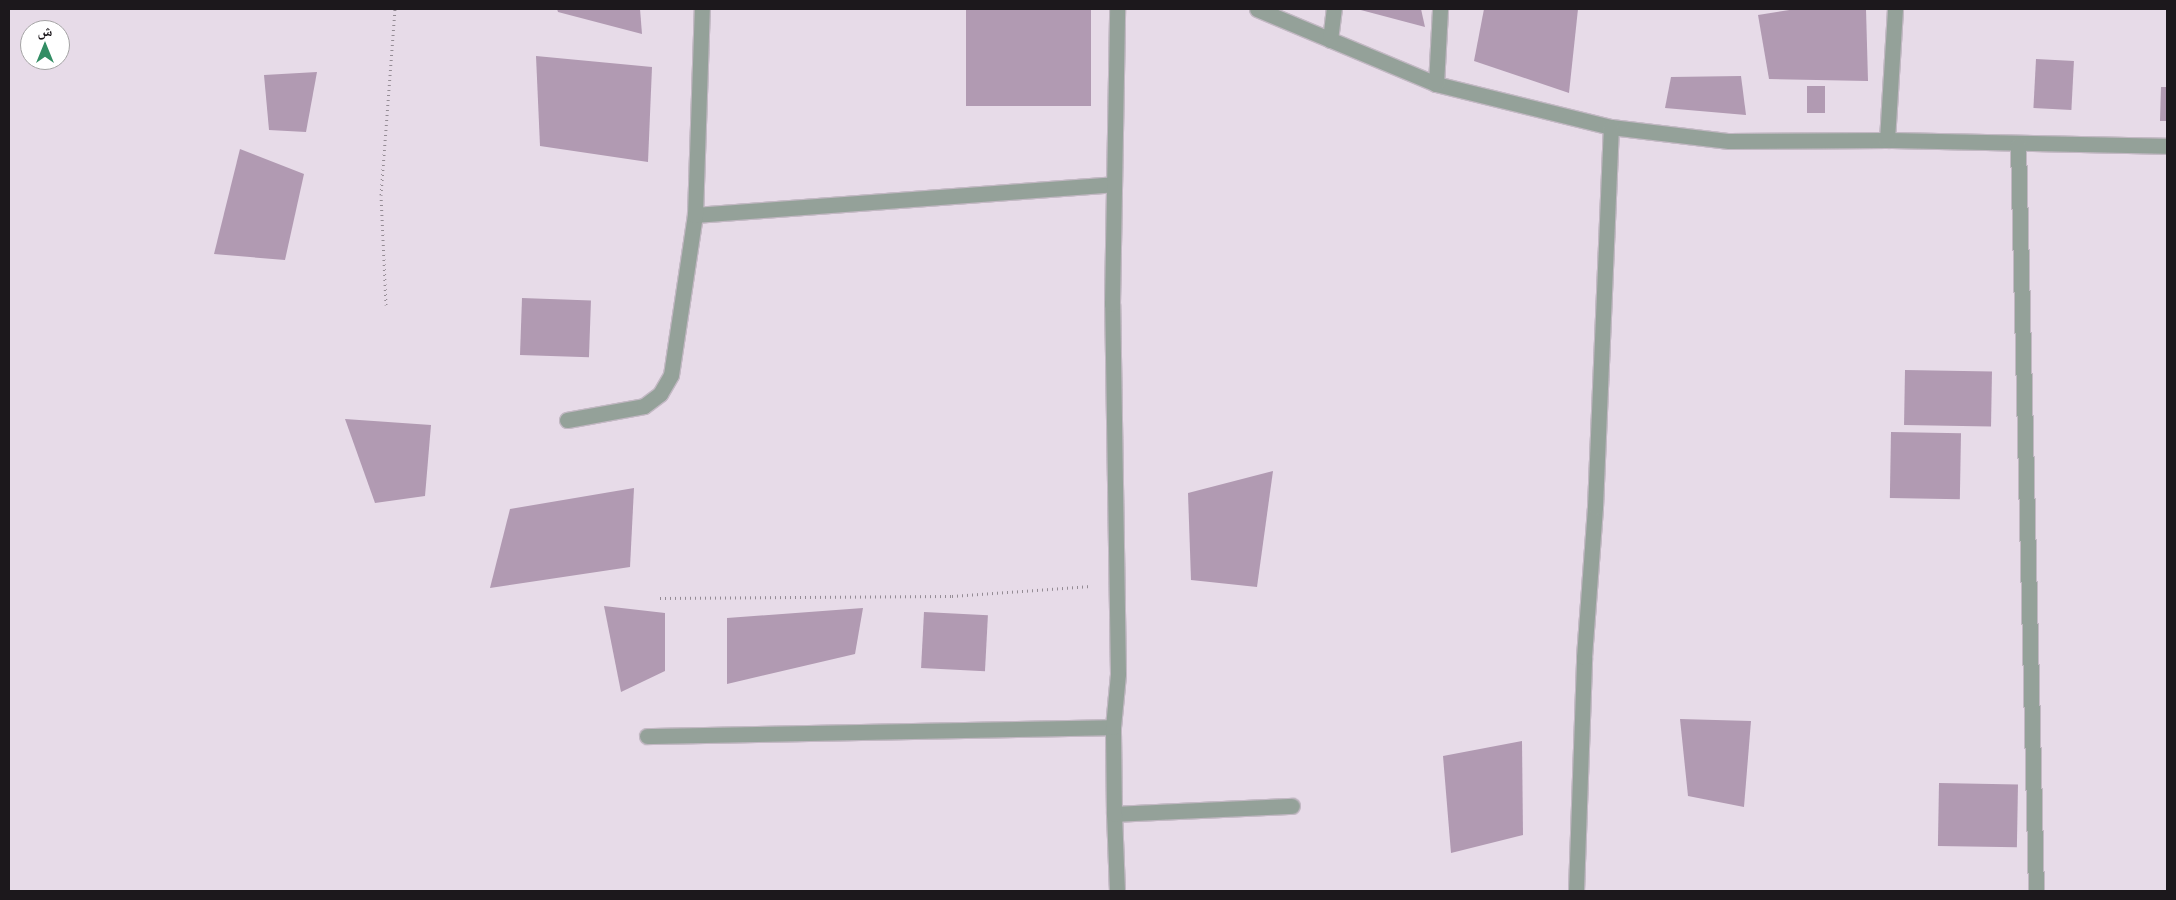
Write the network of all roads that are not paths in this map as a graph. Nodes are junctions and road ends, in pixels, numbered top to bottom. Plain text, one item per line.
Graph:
1 (702, 9) edge
2 (1118, 9) edge
3 (1257, 9) edge
4 (1334, 9) edge
5 (1440, 9) edge
6 (1895, 9) edge
7 (1330, 40) junction
8 (1436, 84) junction
9 (1610, 127) junction
10 (1887, 140) junction
11 (2018, 145) junction
12 (2167, 146) edge
13 (1113, 184) junction
14 (695, 215) junction
15 (567, 420) dead end
16 (1113, 727) junction
17 (647, 736) dead end
18 (1292, 806) dead end
19 (1114, 814) junction
20 (1117, 891) edge
21 (1576, 891) edge
22 (2036, 891) edge

1 - 14 street
2 - 13 street
3 - 7 street
4 - 7 street
5 - 8 street
6 - 10 street
7 - 8 street
8 - 9 street
9 - 10 street
9 - 21 street
10 - 11 street
11 - 12 street
11 - 22 street
13 - 14 street
13 - 16 street
14 - 15 street
16 - 17 street
16 - 19 street
18 - 19 street
19 - 20 street

